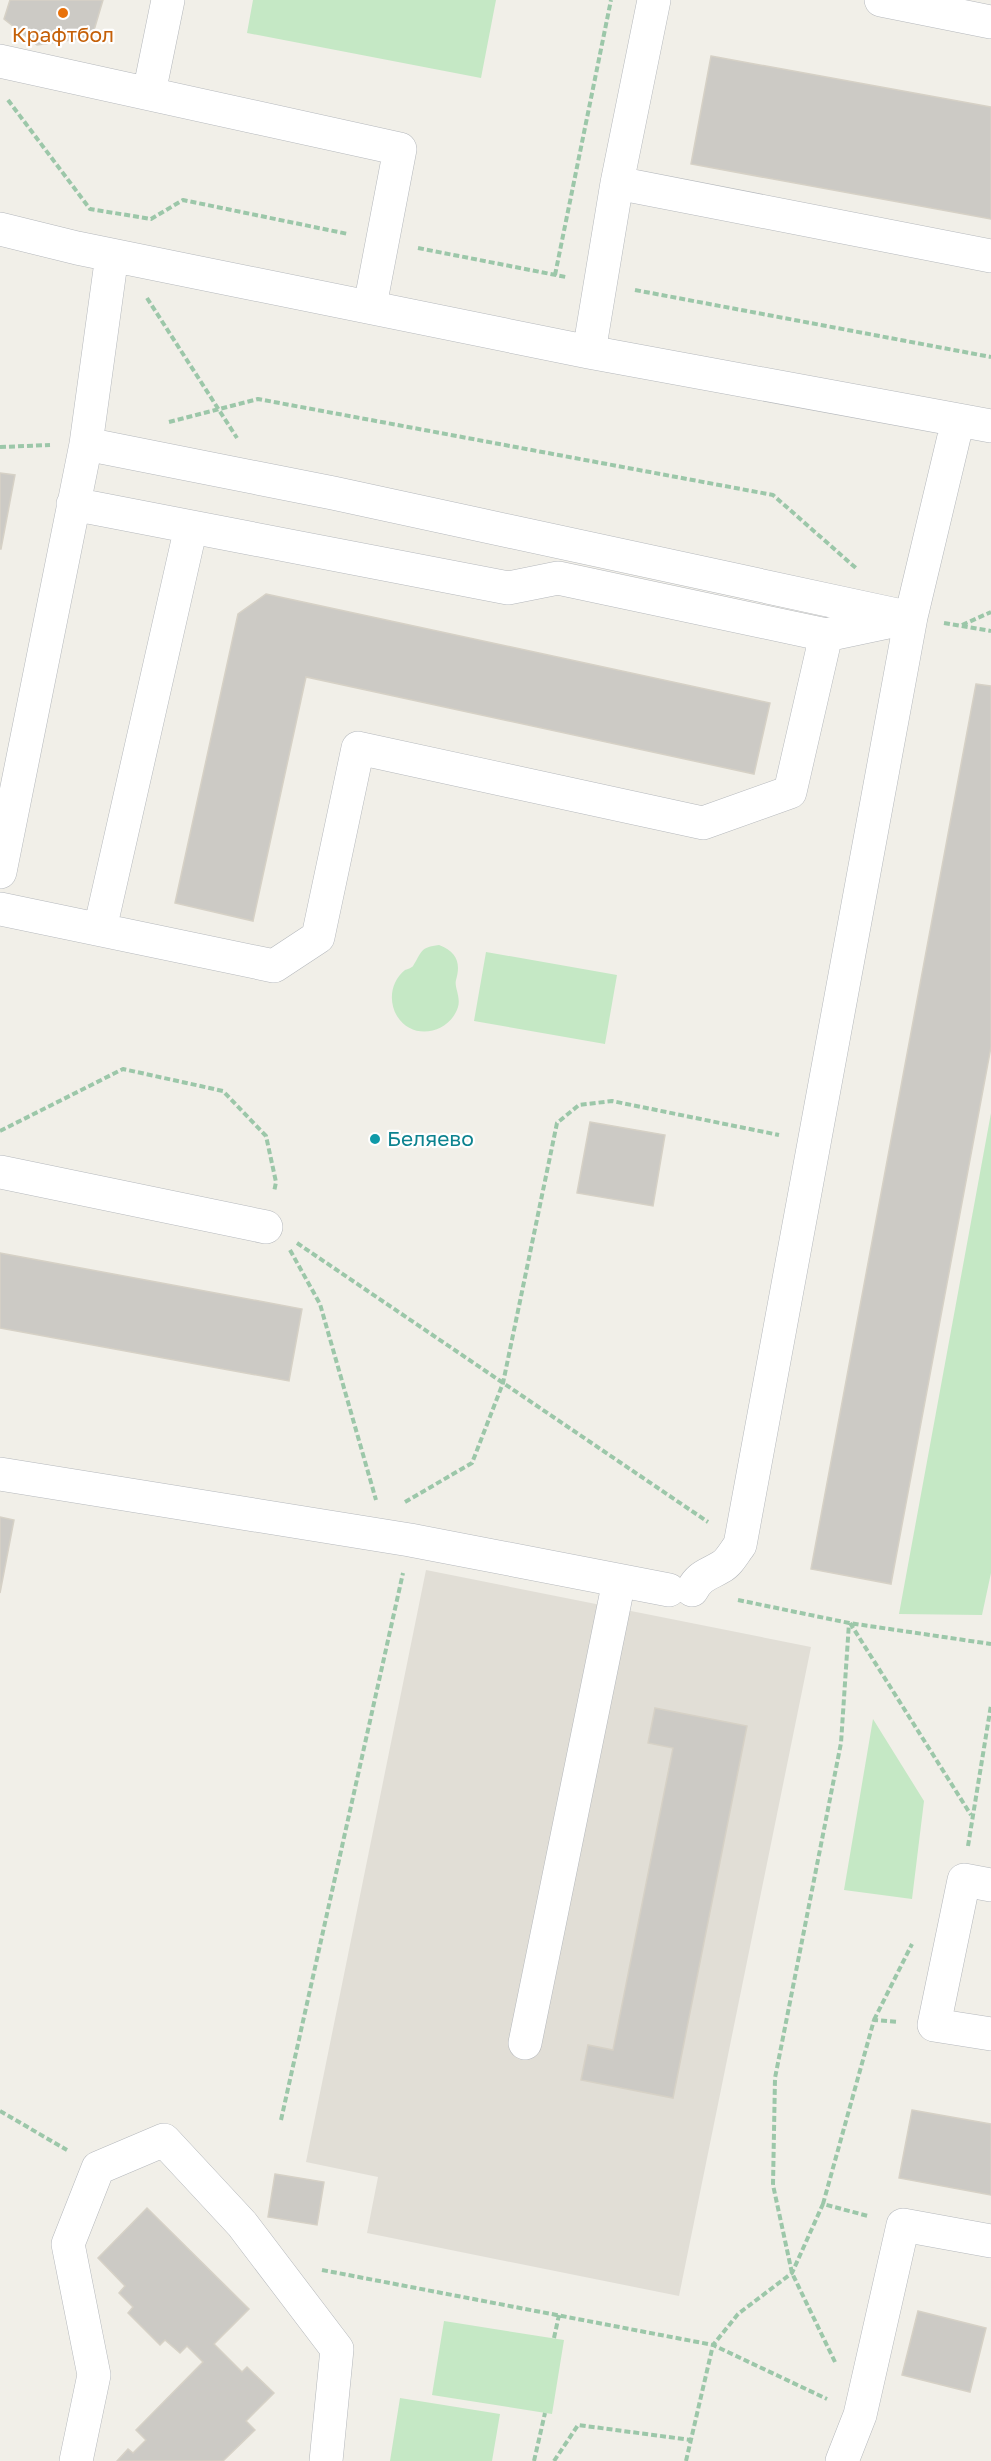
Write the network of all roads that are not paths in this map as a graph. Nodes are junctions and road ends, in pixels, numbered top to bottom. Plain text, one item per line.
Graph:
1 (168, 0) edge
2 (654, 0) edge
3 (881, 0) edge
4 (991, 22) edge
5 (0, 61) edge
6 (149, 93) junction
7 (616, 183) junction
8 (0, 228) edge
9 (116, 256) junction
10 (991, 256) edge
11 (370, 306) junction
12 (590, 352) junction
13 (958, 420) junction
14 (991, 426) edge
15 (86, 444) junction
16 (73, 504) junction
17 (190, 527) junction
18 (911, 617) junction
19 (826, 635) junction
20 (0, 872) edge
21 (0, 909) edge
22 (100, 929) junction
23 (0, 1172) edge
24 (280, 1235) road end
25 (0, 1474) edge
26 (619, 1581) junction
27 (977, 1882) edge
28 (991, 2034) edge
29 (525, 2043) dead end
30 (991, 2241) edge
31 (76, 2461) edge
32 (326, 2461) edge
33 (842, 2461) edge

1 - 6 lane
2 - 7 lane
3 - 4 lane
5 - 6 lane
6 - 11 lane
7 - 10 lane
7 - 12 lane
8 - 9 lane
9 - 11 lane
9 - 15 lane
11 - 12 lane
12 - 13 lane
13 - 14 lane
13 - 18 lane
15 - 16 lane
15 - 18 lane
16 - 17 lane
16 - 20 lane
17 - 19 lane
17 - 22 lane
18 - 19 lane
18 - 26 lane
19 - 22 lane
21 - 22 lane
23 - 24 lane
25 - 26 lane
26 - 29 lane
27 - 28 lane
30 - 33 lane
31 - 32 lane

